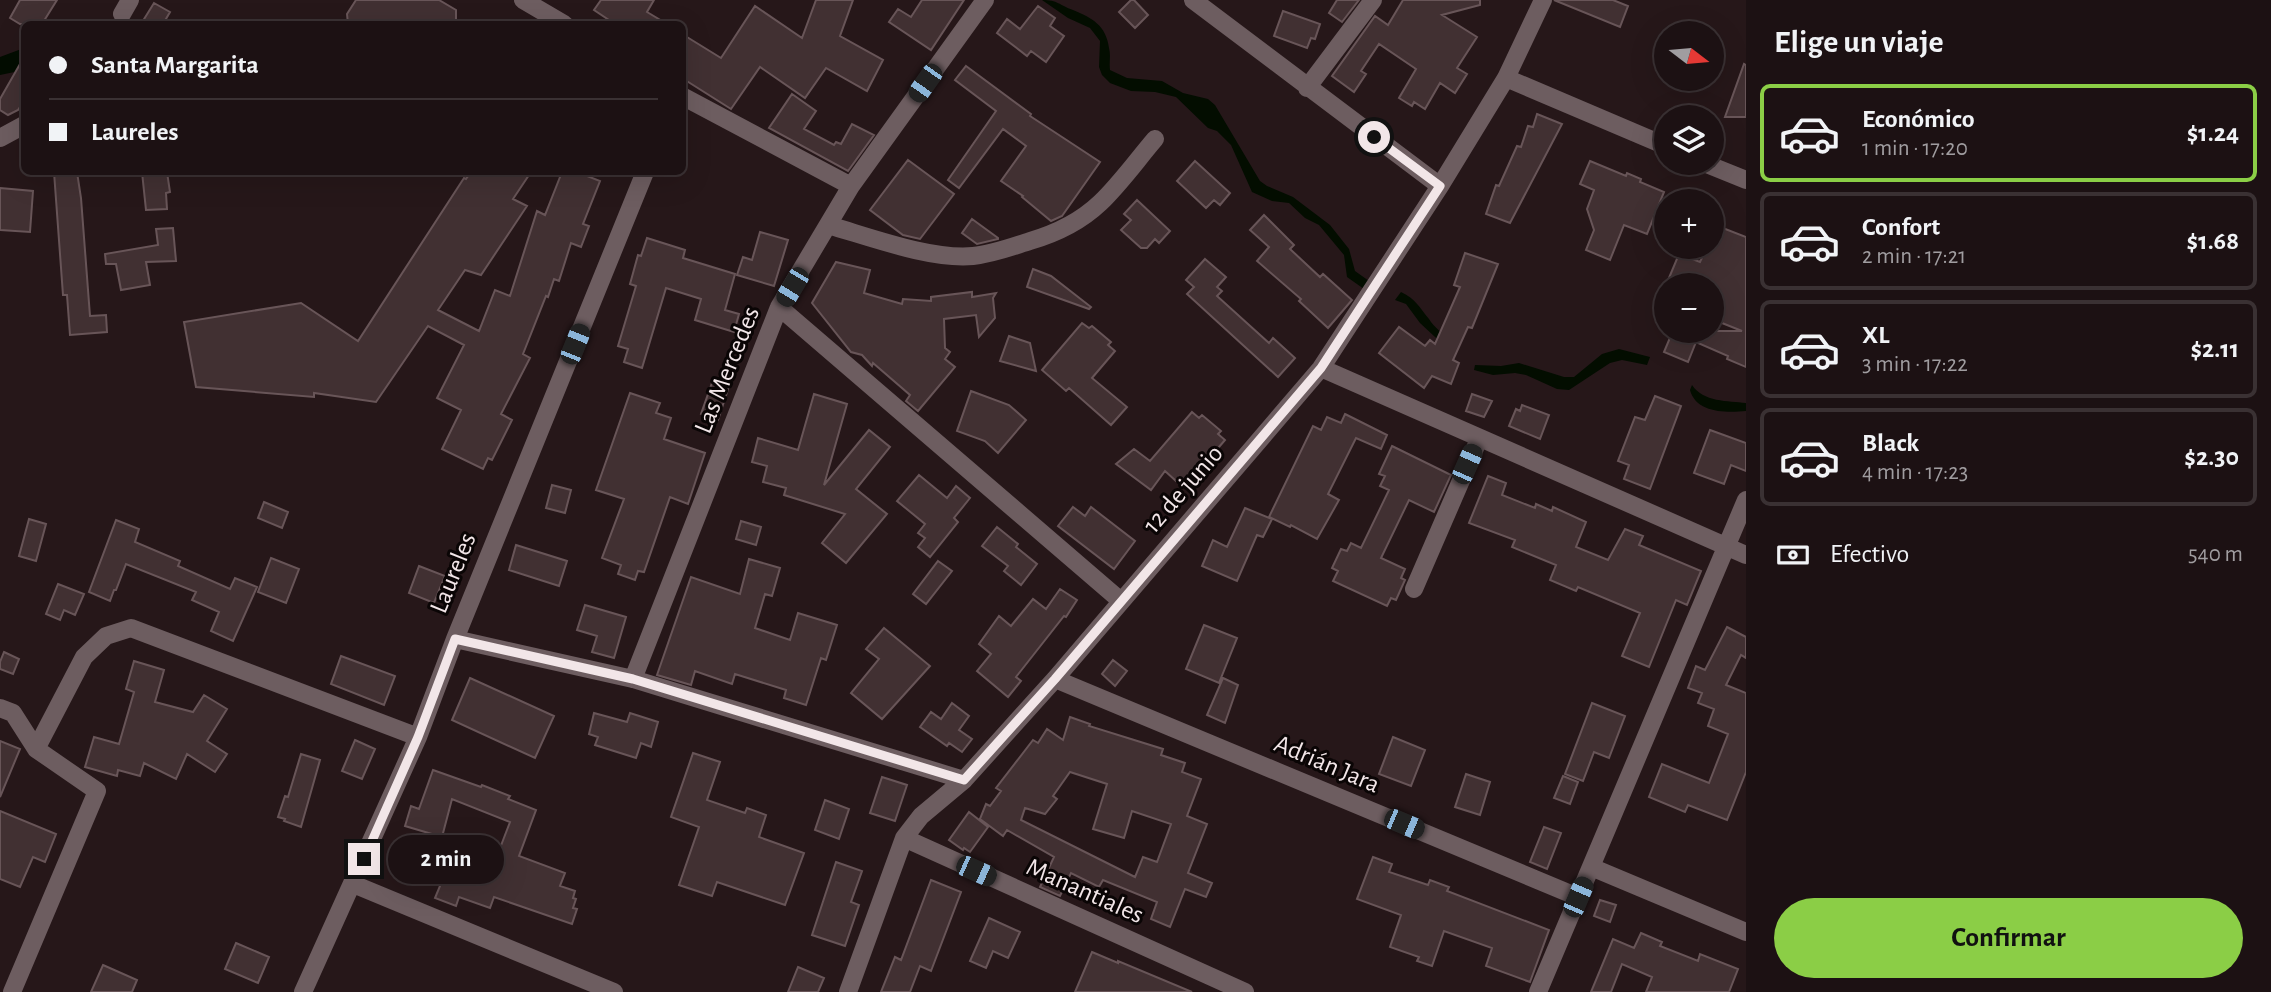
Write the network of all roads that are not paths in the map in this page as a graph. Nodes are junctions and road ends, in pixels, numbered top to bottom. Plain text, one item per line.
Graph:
1 (985, 0) edge
2 (1193, 0) edge
3 (1373, 0) edge
4 (1543, 0) edge
5 (530, 2) edge
6 (559, 21) edge
7 (1506, 78) junction
8 (1307, 88) junction
9 (686, 98) edge
10 (21, 127) edge
11 (0, 138) edge
12 (1155, 139) dead end
13 (1654, 141) edge
14 (1724, 171) edge
15 (644, 175) edge
16 (1746, 180) edge
17 (851, 186) junction
18 (1440, 186) junction
19 (828, 225) junction
20 (779, 307) junction
21 (1321, 368) junction
22 (1479, 439) junction
23 (1746, 499) edge
24 (1726, 547) junction
25 (1746, 555) edge
26 (1414, 589) dead end
27 (1121, 601) junction
28 (455, 639) junction
29 (633, 679) junction
30 (1055, 679) junction
31 (0, 708) edge
32 (418, 737) junction
33 (36, 749) junction
34 (964, 780) junction
35 (904, 838) junction
36 (1591, 867) junction
37 (353, 884) junction
38 (1578, 897) junction
39 (1746, 932) edge
40 (589, 987) edge
41 (12, 992) edge
42 (303, 992) edge
43 (614, 992) edge
44 (848, 992) edge
45 (1245, 992) edge
46 (1538, 992) edge

1 - 17 street, Las Mercedes
2 - 8 street
3 - 8 street
4 - 7 street, 12 de junio
5 - 6 street
7 - 13 street
7 - 18 street, 12 de junio
8 - 18 street
9 - 17 street
10 - 11 street
12 - 19 street
14 - 16 street
15 - 28 street, Laureles
17 - 19 street, Las Mercedes
18 - 21 street, 12 de junio
19 - 20 street, Las Mercedes
20 - 27 street
20 - 29 street, Las Mercedes
21 - 22 street
21 - 27 street, 12 de junio
22 - 24 street
22 - 26 street
23 - 24 street
24 - 25 street
24 - 36 street
27 - 30 street, 12 de junio
28 - 29 street
28 - 32 street, Laureles
29 - 34 street
30 - 34 street, 12 de junio
30 - 38 street, Adrián Jara
31 - 33 street
32 - 33 street
32 - 37 street, Laureles
33 - 41 street
34 - 35 street, 12 de junio
35 - 44 street, 12 de junio
35 - 45 street, Manantiales
36 - 38 street
36 - 39 street
37 - 40 street
37 - 42 street, Laureles
38 - 46 street
40 - 43 street

